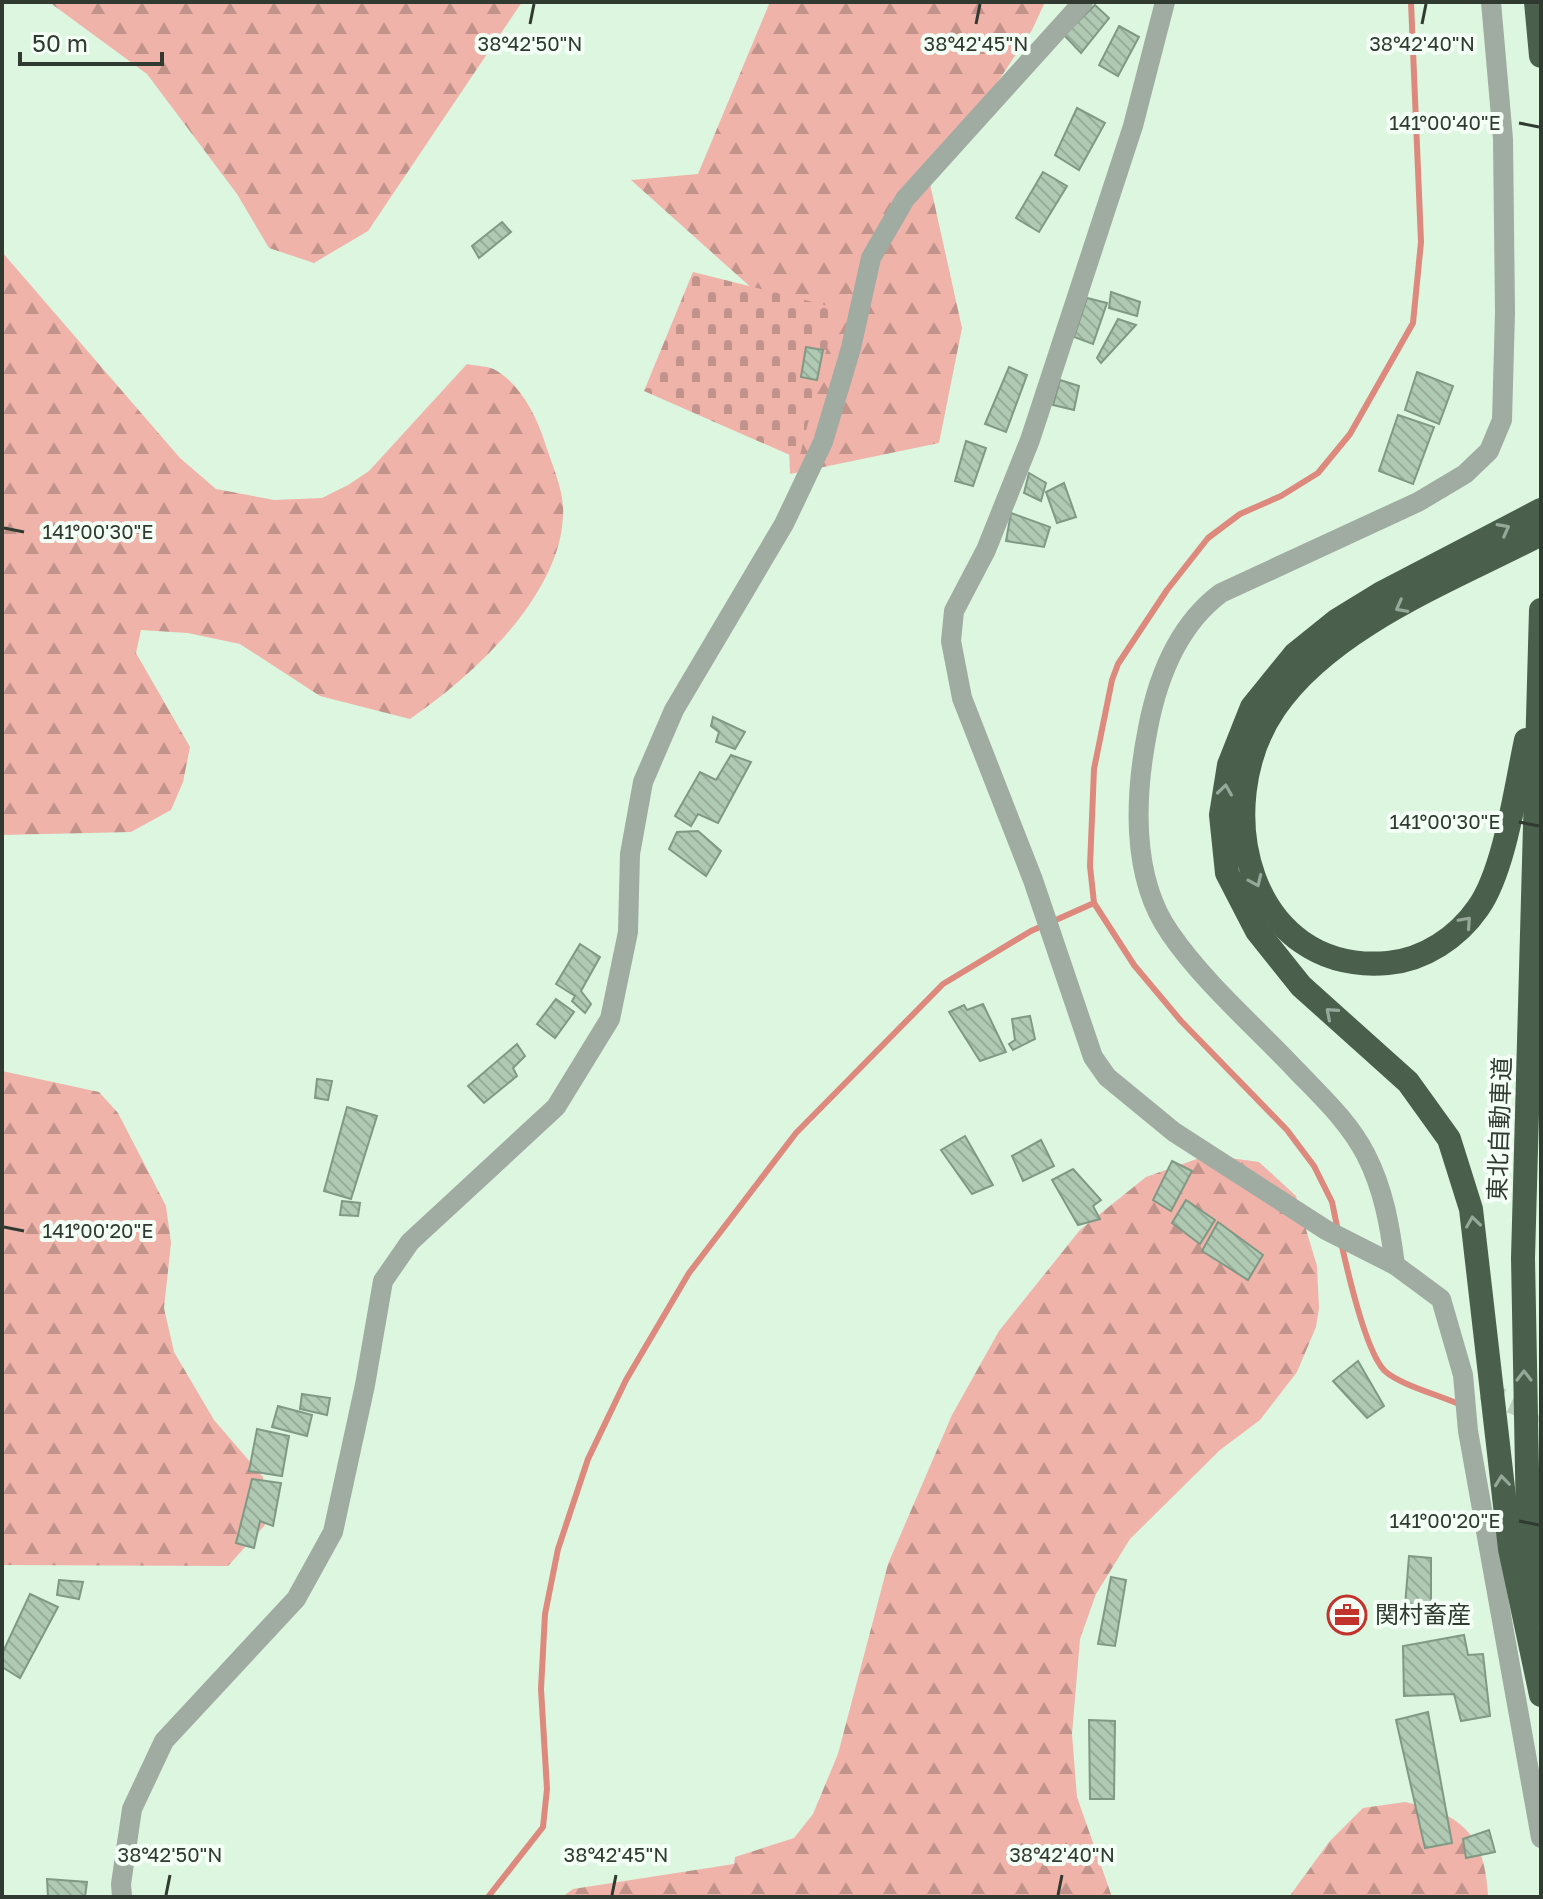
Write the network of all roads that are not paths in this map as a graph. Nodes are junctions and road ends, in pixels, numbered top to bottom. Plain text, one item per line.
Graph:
1 (1083, 2) edge
2 (1165, 2) edge
3 (1491, 2) edge
4 (1536, 2) edge
5 (1541, 56) edge
6 (1541, 510) edge
7 (1541, 534) edge
8 (1469, 560) junction
9 (1541, 610) edge
10 (1538, 679) junction
11 (1395, 1265) junction
12 (1541, 1649) edge
13 (1541, 1695) edge
14 (1541, 1838) edge
15 (122, 1897) edge

1 - 15 street
2 - 11 street
3 - 11 street
4 - 5 highway
8 -> 6 highway
7 - 8 highway
8 -> 10 highway
13 -> 8 highway
9 - 10 highway, 東北自動車道
12 -> 10 highway, 東北自動車道
11 - 14 street

